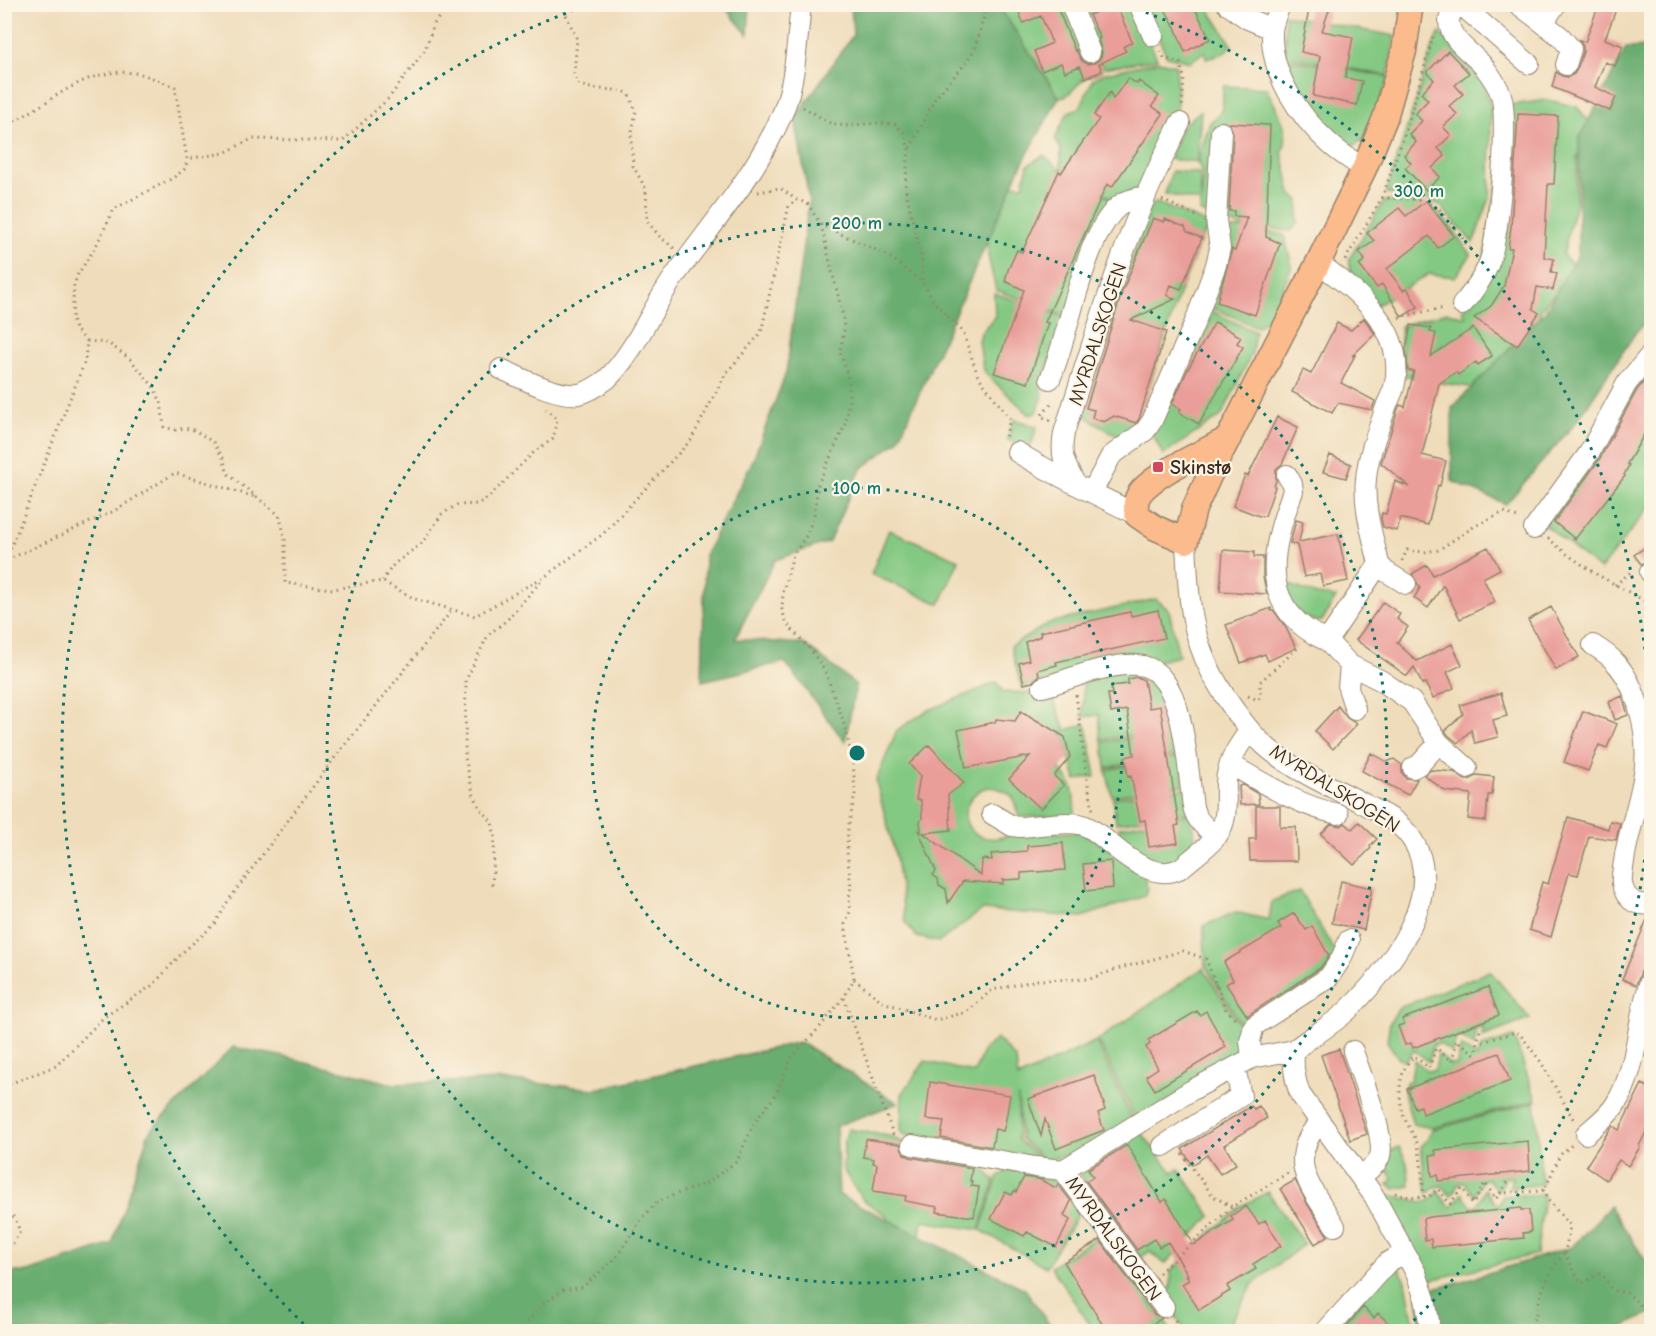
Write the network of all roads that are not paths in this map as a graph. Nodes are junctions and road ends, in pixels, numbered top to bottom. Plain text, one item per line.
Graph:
1 (801, 4) edge
2 (1071, 4) edge
3 (1139, 4) edge
4 (1227, 4) edge
5 (1281, 4) edge
6 (1411, 4) edge
7 (1455, 4) edge
8 (1460, 4) edge
9 (1518, 4) edge
10 (1556, 4) edge
11 (1544, 23) junction
12 (1272, 29) junction
13 (1153, 36) road end
14 (1090, 52) dead end
15 (1529, 64) dead end
16 (1566, 64) dead end
17 (1180, 123) road end
18 (1221, 132) dead end
19 (1364, 169) junction
20 (1146, 195) junction
21 (1318, 263) junction
22 (1462, 305) road end
23 (1652, 353) edge
24 (501, 369) dead end
25 (1050, 379) dead end
26 (1229, 438) junction
27 (1017, 452) road end
28 (1287, 475) dead end
29 (1084, 488) junction
30 (1137, 516) junction
31 (1534, 529) road end
32 (1186, 541) junction
33 (1379, 564) junction
34 (1406, 584) dead end
35 (1320, 638) junction
36 (1593, 645) dead end
37 (1350, 665) junction
38 (1043, 687) dead end
39 (1355, 708) dead end
40 (1250, 730) junction
41 (1439, 743) junction
42 (1230, 764) junction
43 (1413, 768) dead end
44 (1467, 768) dead end
45 (992, 814) dead end
46 (1338, 814) dead end
47 (1216, 836) junction
48 (1652, 904) edge
49 (1349, 940) dead end
50 (1652, 976) edge
51 (1294, 1050) junction
52 (1353, 1051) dead end
53 (1243, 1063) junction
54 (1319, 1122) junction
55 (1585, 1135) road end
56 (1167, 1143) road end
57 (912, 1145) road end
58 (1063, 1170) junction
59 (1361, 1176) junction
60 (1335, 1226) dead end
61 (1405, 1252) junction
62 (1164, 1307) dead end
63 (1325, 1332) edge
64 (1428, 1332) edge

1 - 24 street
2 - 14 street
3 - 13 street
4 - 12 street
5 - 12 street
6 - 19 main road, MYRDALSKOGEN
7 - 22 street
8 - 15 street
9 - 11 street
10 - 11 street
11 - 16 street
12 - 19 street
17 - 20 street, MYRDALSKOGEN
18 - 29 street
19 - 21 main road, MYRDALSKOGEN
20 - 25 street
20 - 29 street, MYRDALSKOGEN
21 - 26 main road, MYRDALSKOGEN
21 - 33 street
23 - 31 street
26 - 30 main road
26 - 32 main road, MYRDALSKOGEN
27 - 29 street
28 - 35 street
29 - 30 street
30 - 32 main road
32 - 40 street, MYRDALSKOGEN
33 - 34 street
33 - 35 street
35 - 37 street
36 - 48 street
37 - 39 street
37 - 41 street
38 - 47 street
40 - 42 street, MYRDALSKOGEN
40 - 51 street, MYRDALSKOGEN
41 - 43 street
41 - 44 street
42 - 46 street
42 - 47 street, MYRDALSKOGEN
45 - 47 street, MYRDALSKOGEN
49 - 53 street
50 - 55 street
51 - 53 street, MYRDALSKOGEN
51 - 54 street
52 - 59 street
53 - 56 street
53 - 58 street, MYRDALSKOGEN
54 - 59 street
54 - 60 street
57 - 58 street, MYRDALSKOGEN
58 - 62 street, MYRDALSKOGEN
59 - 61 street
61 - 63 street
61 - 64 street

